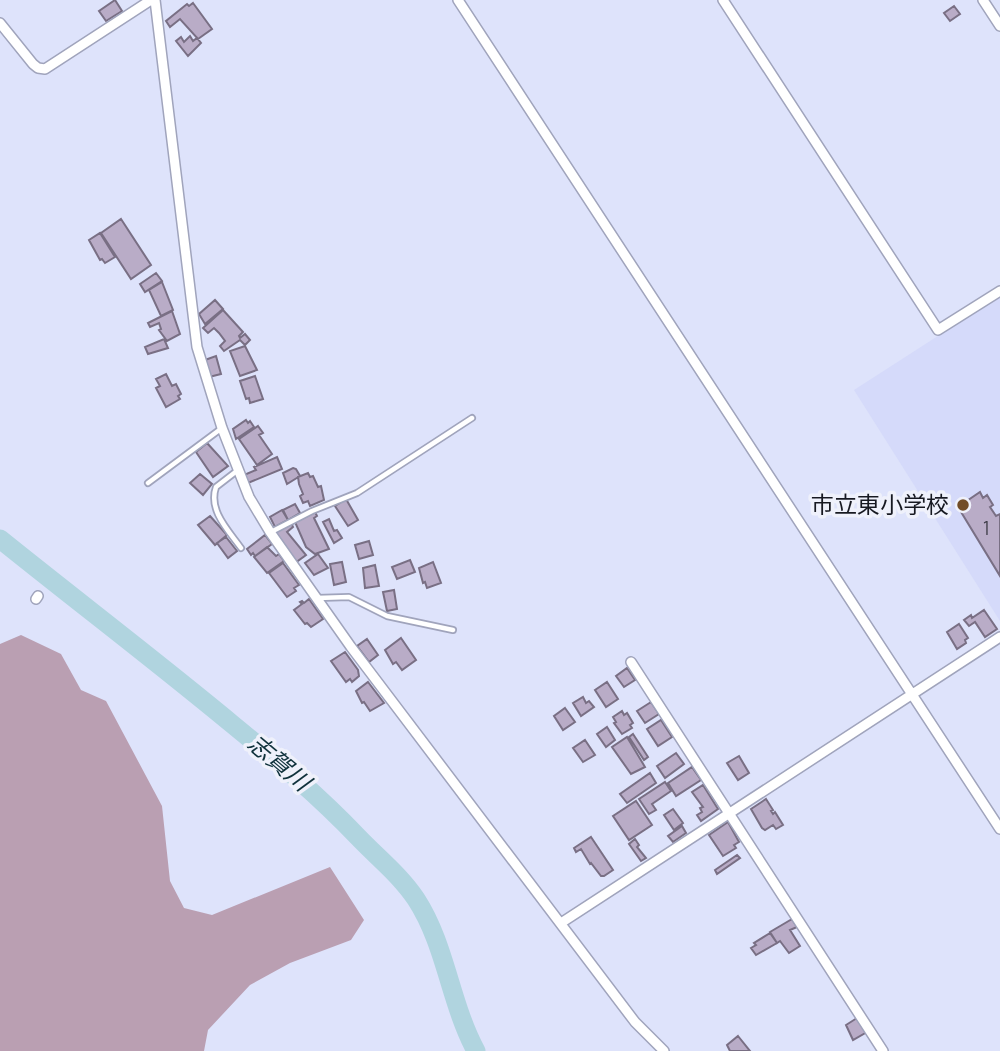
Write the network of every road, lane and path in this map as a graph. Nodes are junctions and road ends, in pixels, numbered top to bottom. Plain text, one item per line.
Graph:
1 (153, 0) edge
2 (458, 0) edge
3 (723, 0) edge
4 (983, 0) edge
5 (0, 23) edge
6 (1000, 26) edge
7 (1000, 291) edge
8 (471, 418) dead end
9 (222, 428) junction
10 (238, 470) junction
11 (148, 482) dead end
12 (270, 532) junction
13 (241, 548) dead end
14 (316, 598) junction
15 (453, 630) dead end
16 (1000, 638) edge
17 (631, 662) dead end
18 (912, 693) junction
19 (730, 813) junction
20 (1000, 829) edge
21 (561, 923) junction
22 (664, 1051) edge
23 (883, 1051) edge

1 - 5 street
1 - 9 street
2 - 18 street
3 - 7 street
4 - 6 street
8 - 12 lane
9 - 10 street
9 - 11 lane
10 - 12 street
10 - 13 lane
12 - 14 street
14 - 15 lane
14 - 21 street
16 - 18 street
17 - 19 street
18 - 19 street
18 - 20 street
19 - 21 street
19 - 23 street
21 - 22 street

